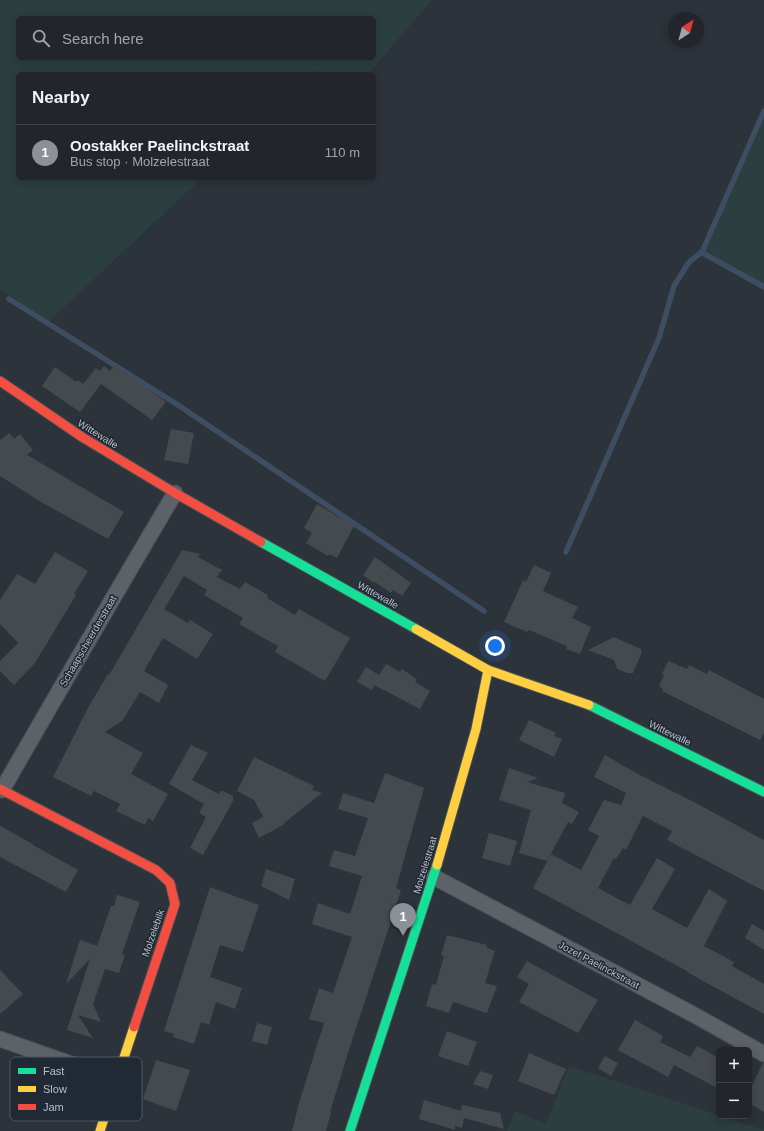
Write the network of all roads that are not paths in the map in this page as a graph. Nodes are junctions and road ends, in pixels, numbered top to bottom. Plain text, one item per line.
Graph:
1 (0, 381) edge
2 (175, 493) junction
3 (488, 670) junction
4 (1, 790) edge
5 (764, 792) edge
6 (434, 877) junction
7 (0, 1039) edge
8 (764, 1054) edge
9 (51, 1057) edge
10 (124, 1057) edge
11 (103, 1121) edge
12 (100, 1131) edge
13 (350, 1131) edge

1 - 2 street, Wittewalle
2 - 3 street, Wittewalle
2 - 4 street, Schaapscheerderstraat
3 - 5 street, Wittewalle
3 - 6 street, Molzelestraat
4 - 10 street, Molzelebilk
6 - 8 street, Jozef Paelinckstraat
6 - 13 street, Molzelestraat
7 - 9 street
11 - 12 street, Molzelebilk

